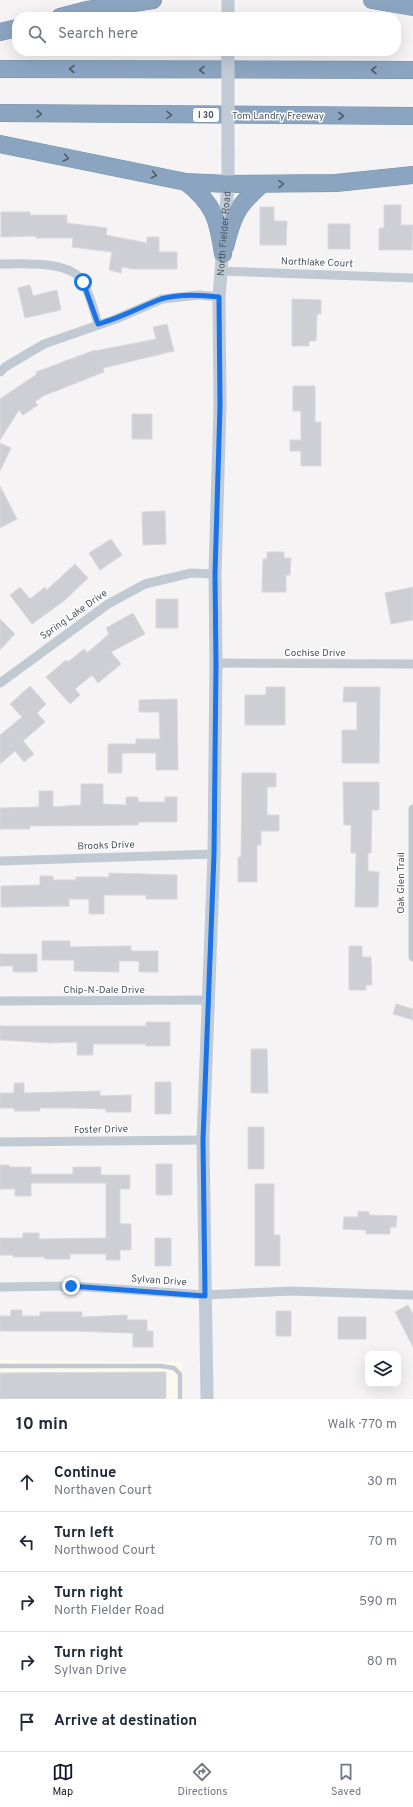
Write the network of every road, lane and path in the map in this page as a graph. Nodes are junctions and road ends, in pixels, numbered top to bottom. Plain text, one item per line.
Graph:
1 (153, 0) edge
2 (228, 0) edge
3 (372, 0) edge
4 (413, 7) edge
5 (79, 12) edge
6 (228, 12) edge
7 (12, 29) edge
8 (0, 32) edge
9 (228, 56) edge
10 (0, 69) edge
11 (413, 70) edge
12 (0, 113) edge
13 (413, 116) edge
14 (0, 144) edge
15 (413, 175) edge
16 (186, 182) junction
17 (228, 184) junction
18 (262, 184) junction
19 (223, 254) junction
20 (0, 264) edge
21 (220, 271) junction
22 (413, 278) edge
23 (219, 297) junction
24 (98, 324) junction
25 (0, 372) edge
26 (215, 574) junction
27 (216, 664) junction
28 (413, 664) edge
29 (0, 683) edge
30 (413, 809) edge
31 (413, 822) edge
32 (214, 854) junction
33 (0, 861) edge
34 (413, 957) edge
35 (208, 1000) junction
36 (0, 1001) edge
37 (203, 1140) junction
38 (0, 1142) edge
39 (0, 1287) edge
40 (413, 1294) edge
41 (205, 1296) junction
42 (0, 1366) edge
43 (180, 1399) edge
44 (208, 1399) edge

1 - 5 highway
2 - 6 main road
3 - 4 highway
7 - 8 highway
9 - 17 main road, North Fielder Road, bridge
11 -> 10 highway
12 -> 13 highway, Tom Landry Freeway / I 30
14 -> 16 highway
18 -> 15 highway
16 - 17 highway
16 - 19 highway
17 - 18 highway
17 - 19 main road, North Fielder Road
18 - 19 highway
19 - 21 main road, North Fielder Road
20 - 24 street
21 - 22 street, Northlake Court
21 - 23 main road, North Fielder Road
23 - 24 street
23 - 26 main road, North Fielder Road
24 - 25 street
26 - 27 main road, North Fielder Road
26 - 29 street, Spring Lake Drive
27 - 28 street, Cochise Drive
27 - 32 main road, North Fielder Road
30 - 31 street, Oak Glen Trail
31 - 34 street, Oak Glen Trail
32 - 33 street, Brooks Drive
32 - 35 main road, North Fielder Road
35 - 36 street, Chip-N-Dale Drive
35 - 37 main road, North Fielder Road
37 - 38 street, Foster Drive
37 - 41 main road, North Fielder Road
39 - 41 street, Sylvan Drive
40 - 41 street, Sylvan Drive
41 - 44 main road, North Fielder Road
42 - 43 lane

